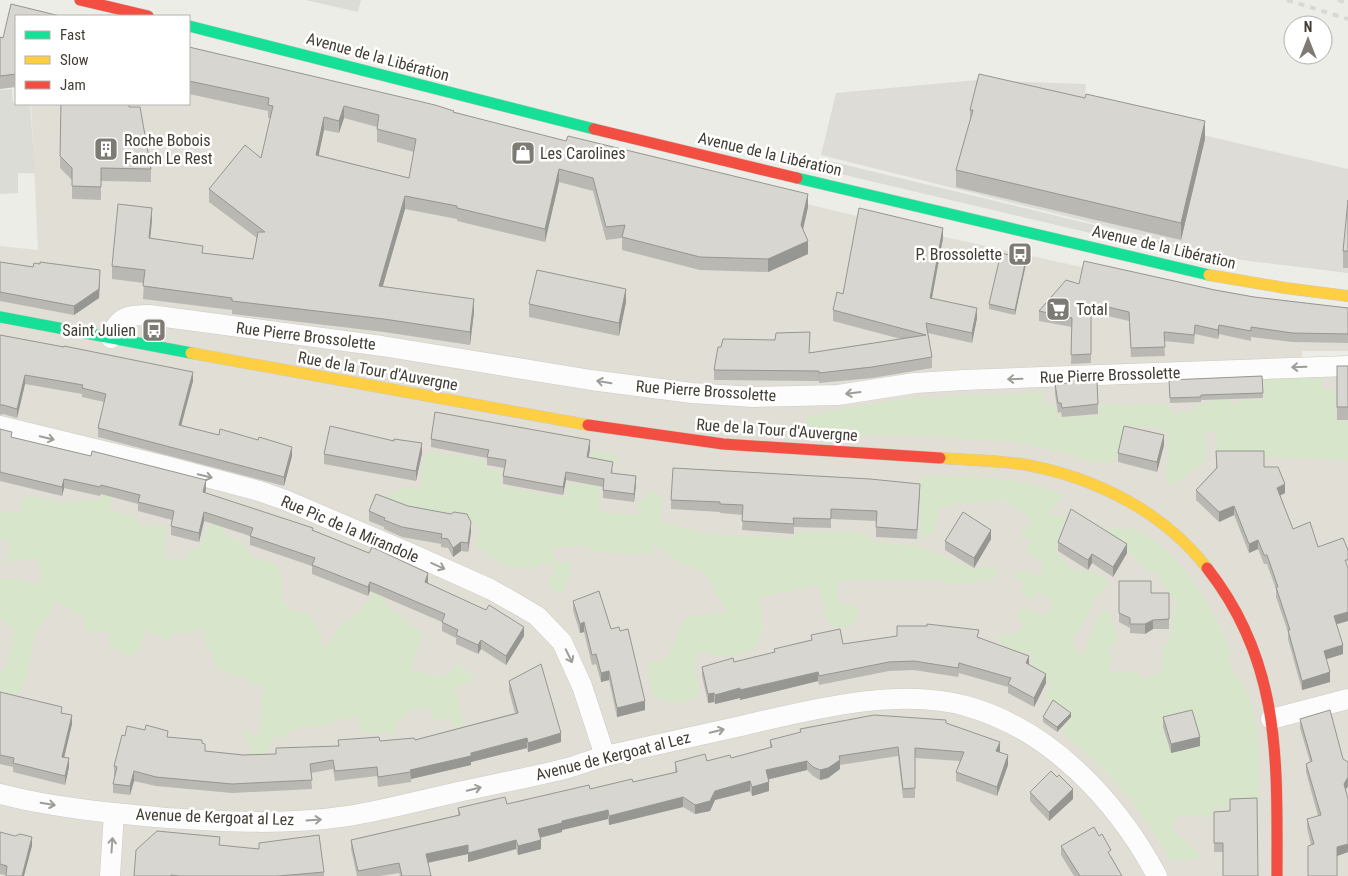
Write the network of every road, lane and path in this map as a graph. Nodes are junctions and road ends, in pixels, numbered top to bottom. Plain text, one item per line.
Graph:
1 (80, 0) edge
2 (144, 15) edge
3 (190, 26) edge
4 (1348, 296) edge
5 (0, 317) edge
6 (111, 338) junction
7 (1348, 366) edge
8 (0, 426) edge
9 (1348, 699) edge
10 (1271, 719) junction
11 (605, 756) junction
12 (0, 794) edge
13 (114, 813) junction
14 (110, 876) edge
15 (1157, 876) edge
16 (1277, 876) edge

1 - 2 street
3 - 4 street, Avenue de la Libération
5 - 6 street, Rue de la Tour d'Auvergne
7 -> 6 street, Rue Pierre Brossolette
6 - 10 street, Rue de la Tour d'Auvergne
8 -> 11 street, Rue Pic de la Mirandole
9 - 10 street
10 - 16 street, Rue de la Tour d'Auvergne
13 -> 11 street, Avenue de Kergoat al Lez
11 -> 15 street, Avenue de Kergoat al Lez
12 -> 13 street, Avenue de Kergoat al Lez
14 -> 13 street

